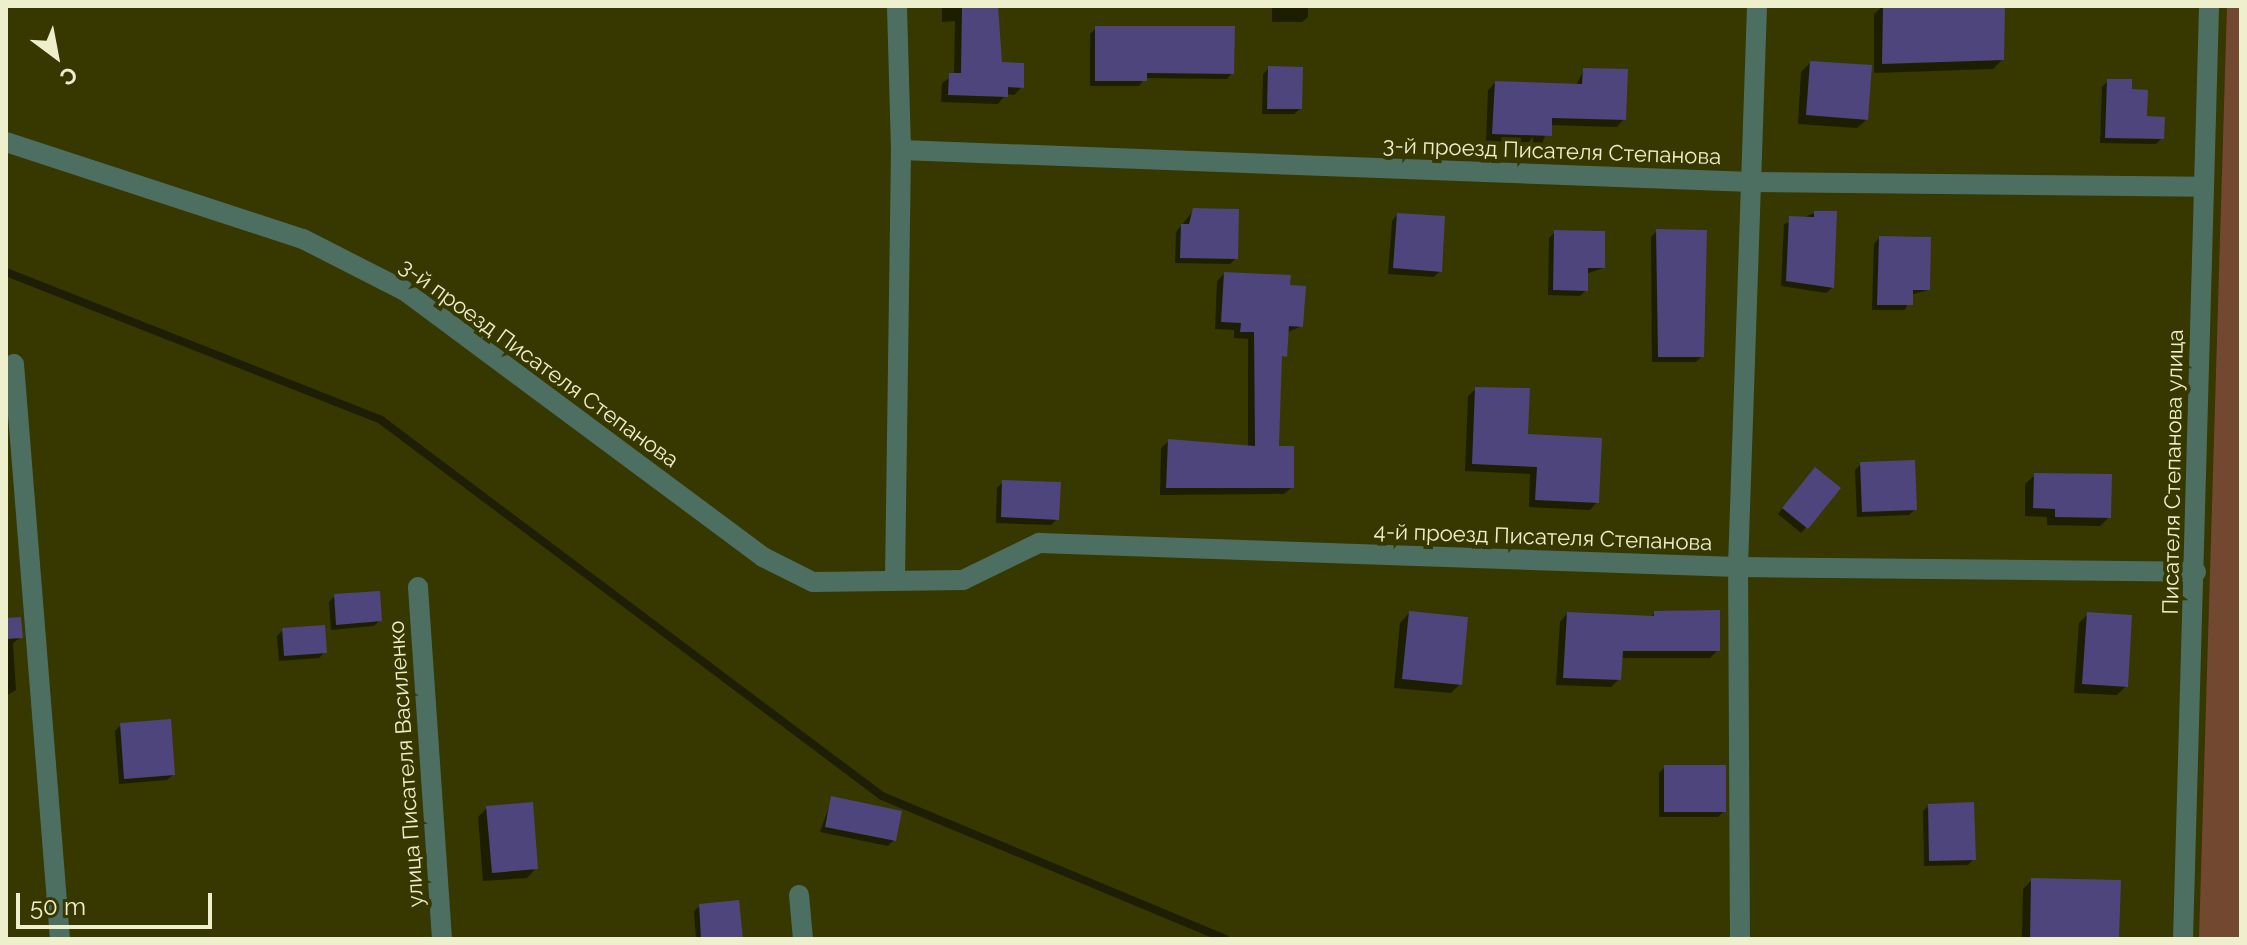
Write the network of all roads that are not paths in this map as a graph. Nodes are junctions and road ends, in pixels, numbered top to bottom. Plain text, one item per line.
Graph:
1 (897, 6) edge
2 (1757, 6) edge
3 (2209, 6) edge
4 (6, 142) edge
5 (901, 150) junction
6 (1751, 182) junction
7 (2201, 187) junction
8 (14, 364) dead end
9 (1738, 567) junction
10 (2196, 572) junction
11 (895, 580) junction
12 (418, 587) dead end
13 (799, 895) dead end
14 (60, 939) edge
15 (442, 939) edge
16 (803, 939) edge
17 (1740, 939) edge
18 (2183, 939) edge

1 - 5 street
2 - 6 street
3 - 7 street, Писателя Степанова улица
4 - 11 street, 3-й проезд Писателя Степанова
5 - 6 street, 3-й проезд Писателя Степанова
5 - 11 street
6 - 7 street, 3-й проезд Писателя Степанова
6 - 9 street
7 - 10 street, Писателя Степанова улица
8 - 14 street
9 - 10 street, 4-й проезд Писателя Степанова
9 - 11 street, 4-й проезд Писателя Степанова
9 - 17 street
10 - 18 street, Писателя Степанова улица
12 - 15 street, улица Писателя Василенко
13 - 16 street

